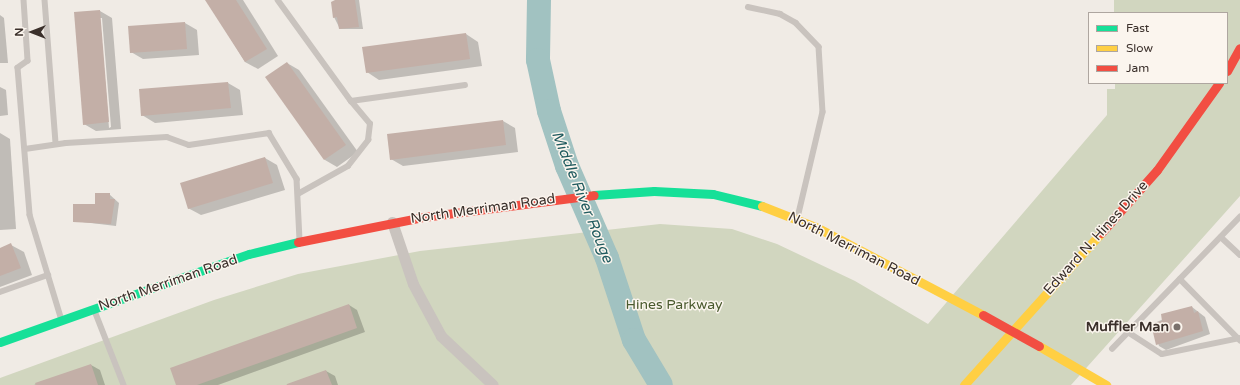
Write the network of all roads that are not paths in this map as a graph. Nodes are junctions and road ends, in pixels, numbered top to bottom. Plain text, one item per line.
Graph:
1 (24, 0) edge
2 (45, 0) edge
3 (278, 0) edge
4 (748, 7) dead end
5 (1240, 48) edge
6 (1228, 69) edge
7 (1218, 84) edge
8 (465, 85) dead end
9 (351, 101) junction
10 (56, 144) junction
11 (25, 149) junction
12 (298, 194) junction
13 (1240, 217) edge
14 (798, 218) junction
15 (392, 222) junction
16 (1221, 237) junction
17 (300, 241) junction
18 (1240, 255) edge
19 (48, 274) junction
20 (1180, 279) junction
21 (0, 292) edge
22 (94, 308) junction
23 (62, 320) junction
24 (1128, 332) junction
25 (1240, 339) edge
26 (0, 342) edge
27 (1112, 349) dead end
28 (124, 385) edge
29 (493, 385) edge
30 (964, 385) edge
31 (1106, 385) edge

1 - 11 lane
2 - 10 lane
3 - 9 lane
4 - 14 lane
5 - 6 main road
7 - 30 main road, Edward N. Hines Drive
8 - 9 lane
9 - 12 lane
10 - 11 lane
10 - 12 lane
11 - 19 lane
12 - 17 lane
13 - 16 lane
14 - 15 main road, North Merriman Road
14 - 31 main road, North Merriman Road, bridge
15 - 17 main road, North Merriman Road
15 - 29 street
16 - 18 lane
16 - 20 lane
17 - 22 main road, North Merriman Road
19 - 21 lane
19 - 23 lane
20 - 24 lane
20 - 25 lane
22 - 23 main road, North Merriman Road
22 - 28 lane
23 - 26 main road, North Merriman Road
24 - 25 lane
24 - 27 lane

